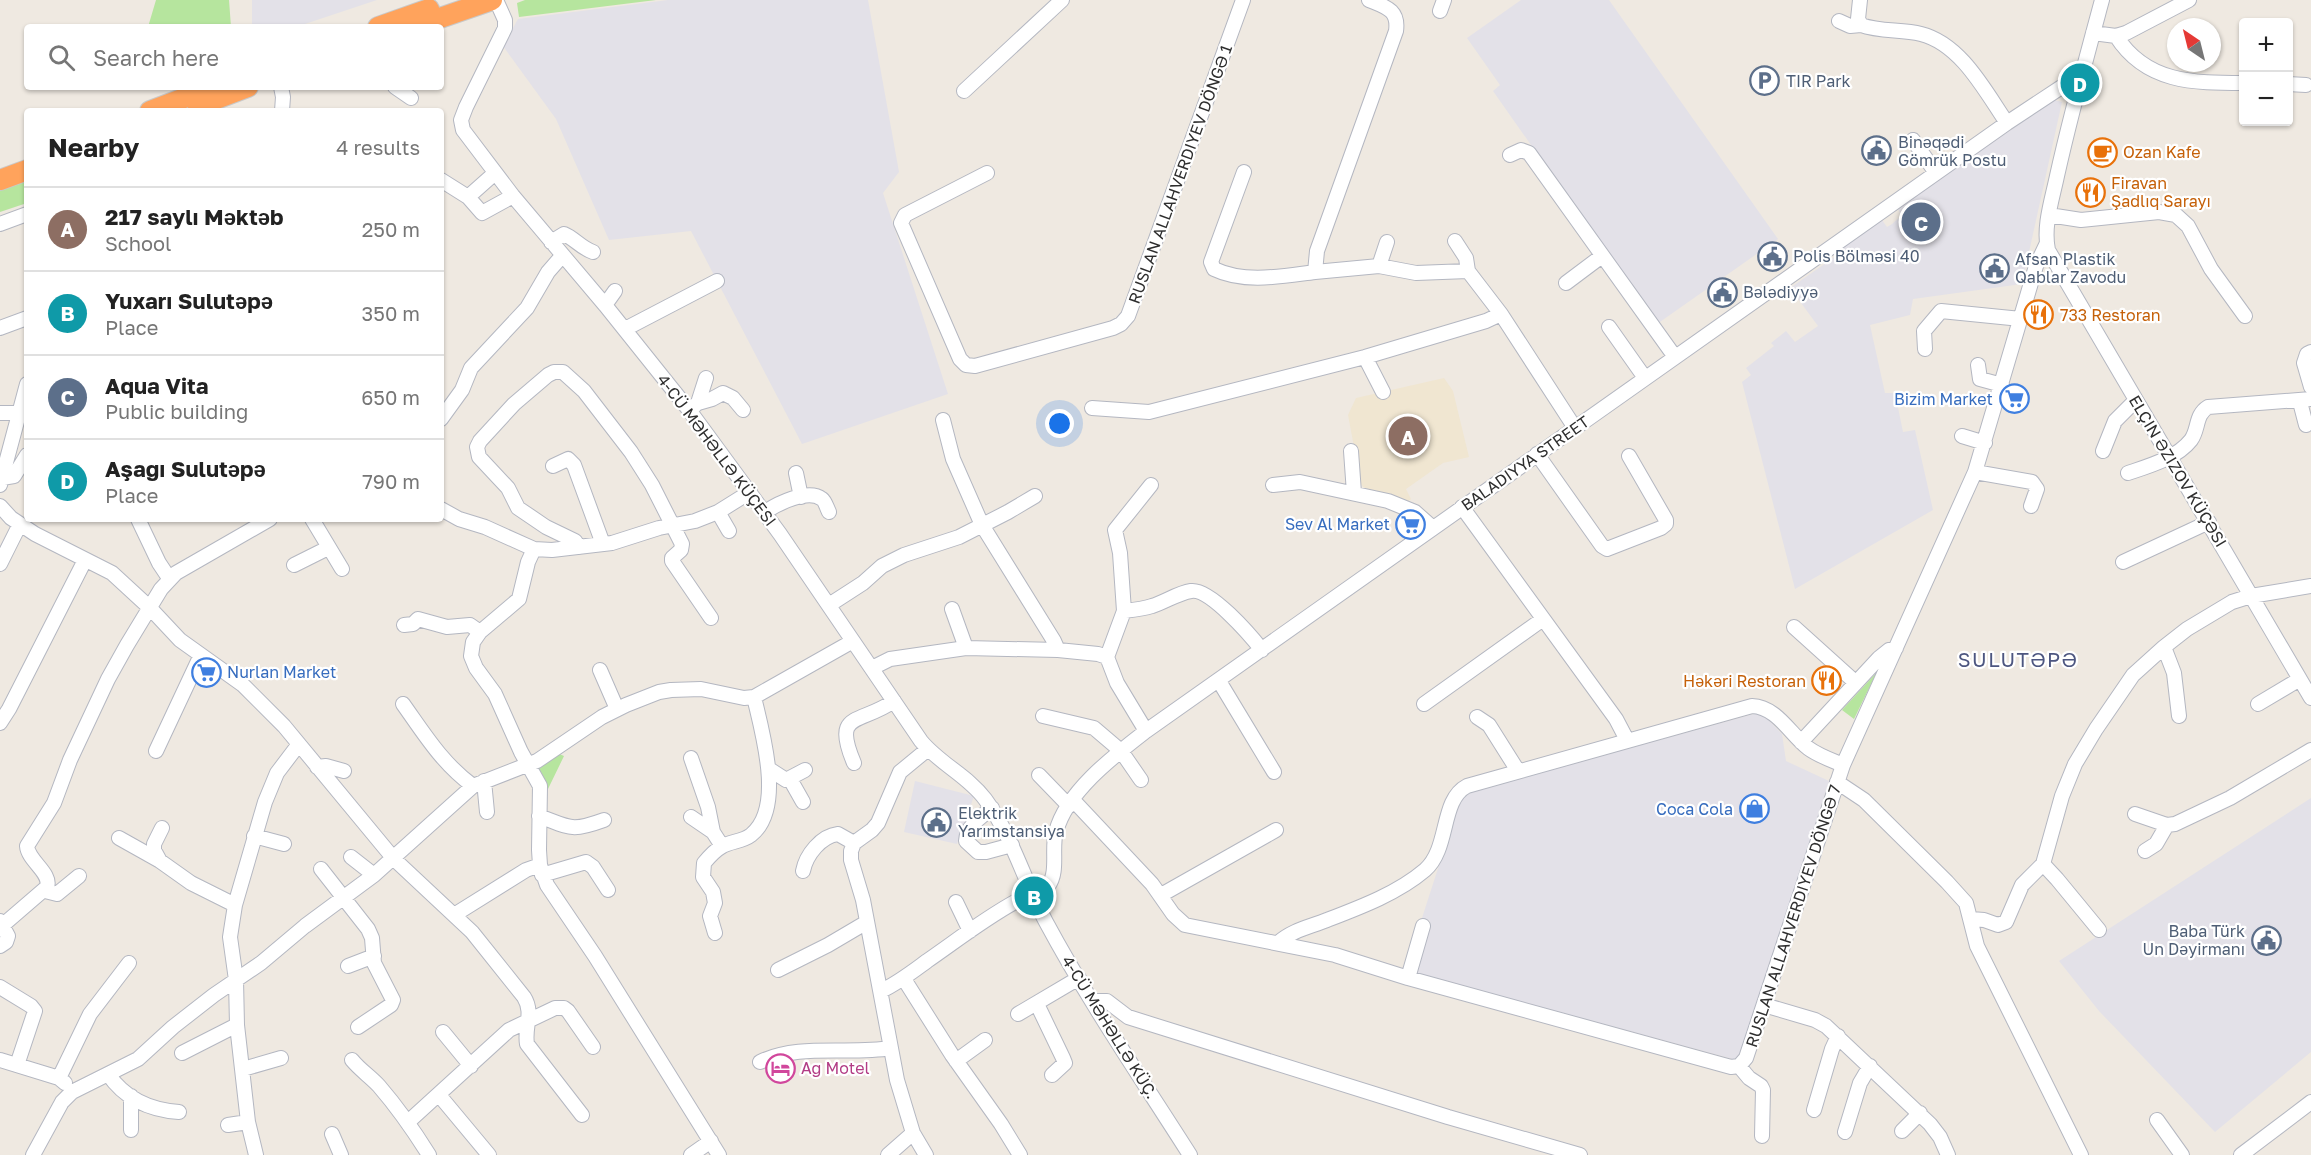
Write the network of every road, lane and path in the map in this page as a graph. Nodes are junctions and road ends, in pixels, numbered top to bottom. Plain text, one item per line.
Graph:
1 (454, 0) edge
2 (492, 0) edge
3 (496, 0) edge
4 (1062, 0) edge
5 (1243, 0) edge
6 (1369, 0) edge
7 (1860, 0) edge
8 (2102, 0) edge
9 (2189, 0) edge
10 (1839, 21) dead end
11 (386, 24) edge
12 (423, 24) edge
13 (1861, 25) junction
14 (2093, 33) junction
15 (2116, 36) junction
16 (2080, 83) junction
17 (2239, 83) edge
18 (2293, 84) edge
19 (2306, 85) dead end
20 (205, 90) edge
21 (240, 90) edge
22 (282, 90) edge
23 (399, 90) edge
24 (964, 91) dead end
25 (411, 98) dead end
26 (158, 108) edge
27 (192, 108) edge
28 (282, 108) edge
29 (2007, 123) junction
30 (1913, 140) dead end
31 (1510, 155) dead end
32 (24, 157) edge
33 (0, 165) edge
34 (24, 171) edge
35 (1244, 172) dead end
36 (495, 173) junction
37 (987, 173) dead end
38 (1936, 173) junction
39 (0, 180) edge
40 (444, 182) edge
41 (513, 196) junction
42 (468, 197) junction
43 (24, 215) edge
44 (2049, 215) junction
45 (0, 224) edge
46 (1455, 241) dead end
47 (551, 242) junction
48 (1387, 242) dead end
49 (2047, 243) junction
50 (593, 252) dead end
51 (562, 256) junction
52 (1602, 256) junction
53 (1379, 266) junction
54 (1468, 271) junction
55 (1315, 272) junction
56 (717, 281) dead end
57 (1566, 283) dead end
58 (615, 291) dead end
59 (605, 305) junction
60 (1501, 314) junction
61 (2245, 316) dead end
62 (24, 319) edge
63 (2021, 319) junction
64 (1609, 327) dead end
65 (0, 328) edge
66 (625, 329) junction
67 (1925, 349) dead end
68 (2311, 352) edge
69 (1365, 357) junction
70 (1675, 357) junction
71 (1978, 365) dead end
72 (706, 378) dead end
73 (1645, 378) junction
74 (2002, 385) junction
75 (2311, 387) edge
76 (1383, 392) dead end
77 (24, 395) edge
78 (2136, 400) junction
79 (2305, 400) edge
80 (693, 406) junction
81 (1092, 408) dead end
82 (743, 410) dead end
83 (0, 413) edge
84 (19, 413) junction
85 (444, 415) edge
86 (943, 420) dead end
87 (2306, 425) dead end
88 (1575, 428) junction
89 (1962, 436) dead end
90 (1985, 442) junction
91 (1351, 451) dead end
92 (2103, 451) dead end
93 (1537, 454) junction
94 (1629, 456) dead end
95 (2170, 456) junction
96 (24, 460) edge
97 (554, 466) dead end
98 (1975, 472) junction
99 (796, 473) dead end
100 (2128, 474) dead end
101 (1, 481) edge
102 (1151, 485) dead end
103 (1273, 485) dead end
104 (750, 492) junction
105 (1353, 493) junction
106 (1035, 496) dead end
107 (801, 497) junction
108 (0, 506) edge
109 (2031, 506) dead end
110 (1462, 507) junction
111 (444, 511) edge
112 (718, 512) junction
113 (765, 512) junction
114 (829, 512) dead end
115 (139, 522) edge
116 (265, 522) edge
117 (314, 522) edge
118 (2209, 522) junction
119 (20, 524) junction
120 (673, 525) junction
121 (982, 525) junction
122 (1433, 528) junction
123 (729, 531) dead end
124 (603, 544) junction
125 (579, 547) junction
126 (328, 548) junction
127 (534, 549) junction
128 (85, 560) junction
129 (2123, 562) dead end
130 (0, 564) edge
131 (294, 565) dead end
132 (342, 568) dead end
133 (169, 578) junction
134 (2311, 586) edge
135 (2251, 596) junction
136 (829, 605) junction
137 (409, 607) dead end
138 (150, 608) junction
139 (952, 609) dead end
140 (1124, 611) junction
141 (711, 618) dead end
142 (418, 619) junction
143 (1543, 619) junction
144 (404, 626) dead end
145 (1794, 627) dead end
146 (480, 632) junction
147 (853, 641) junction
148 (2164, 647) junction
149 (966, 648) junction
150 (1896, 648) junction
151 (1058, 650) junction
152 (1262, 650) junction
153 (201, 655) junction
154 (1107, 657) junction
155 (872, 668) junction
156 (600, 670) dead end
157 (2300, 679) junction
158 (1219, 681) junction
159 (1855, 682) junction
160 (754, 697) junction
161 (2311, 698) edge
162 (894, 701) junction
163 (403, 704) dead end
164 (1424, 704) dead end
165 (2258, 704) dead end
166 (617, 709) junction
167 (1043, 716) dead end
168 (2179, 716) dead end
169 (1477, 717) dead end
170 (0, 723) edge
171 (1146, 730) junction
172 (1627, 740) junction
173 (1801, 742) junction
174 (299, 744) junction
175 (928, 749) junction
176 (2311, 750) edge
177 (156, 751) dead end
178 (1121, 751) junction
179 (691, 758) dead end
180 (854, 763) dead end
181 (1843, 765) junction
182 (528, 766) junction
183 (317, 767) junction
184 (769, 769) junction
185 (805, 770) dead end
186 (344, 771) dead end
187 (1518, 771) junction
188 (1274, 772) dead end
189 (1039, 775) dead end
190 (790, 779) junction
191 (1141, 780) dead end
192 (1837, 782) junction
193 (479, 783) junction
194 (802, 802) dead end
195 (1071, 803) junction
196 (992, 808) junction
197 (487, 812) dead end
198 (2135, 814) dead end
199 (539, 816) junction
200 (692, 817) dead end
201 (604, 820) dead end
202 (2167, 825) junction
203 (162, 828) dead end
204 (1276, 830) dead end
205 (713, 832) junction
206 (254, 836) junction
207 (119, 838) dead end
208 (854, 843) junction
209 (284, 844) dead end
210 (1012, 845) junction
211 (722, 846) junction
212 (2145, 850) dead end
213 (351, 857) dead end
214 (394, 859) junction
215 (160, 861) junction
216 (2043, 864) junction
217 (321, 869) dead end
218 (541, 870) junction
219 (803, 871) dead end
220 (79, 876) dead end
221 (374, 876) junction
222 (608, 890) dead end
223 (45, 891) junction
224 (1034, 896) junction
225 (1161, 896) junction
226 (345, 898) junction
227 (956, 902) dead end
228 (715, 903) junction
229 (730, 904) dead end
230 (235, 905) junction
231 (454, 915) junction
232 (1971, 919) junction
233 (867, 922) junction
234 (2, 923) edge
235 (1423, 926) dead end
236 (2098, 930) dead end
237 (970, 931) junction
238 (715, 933) dead end
239 (1278, 943) junction
240 (0, 946) edge
241 (374, 956) junction
242 (129, 963) dead end
243 (348, 966) dead end
244 (778, 970) dead end
245 (1079, 978) junction
246 (1408, 978) junction
247 (904, 979) junction
248 (236, 980) junction
249 (0, 987) edge
250 (881, 991) junction
251 (1093, 1001) junction
252 (1037, 1004) junction
253 (1764, 1005) junction
254 (1018, 1014) dead end
255 (529, 1020) junction
256 (237, 1024) junction
257 (358, 1027) dead end
258 (443, 1032) dead end
259 (1838, 1036) junction
260 (985, 1040) dead end
261 (592, 1047) dead end
262 (891, 1048) junction
263 (182, 1053) dead end
264 (281, 1058) dead end
265 (0, 1060) edge
266 (352, 1060) dead end
267 (956, 1061) junction
268 (760, 1062) dead end
269 (17, 1065) junction
270 (471, 1066) junction
271 (1739, 1066) junction
272 (1870, 1066) junction
273 (243, 1069) junction
274 (108, 1074) junction
275 (1052, 1075) dead end
276 (59, 1078) junction
277 (72, 1092) junction
278 (439, 1095) junction
279 (131, 1096) junction
280 (2311, 1102) edge
281 (1814, 1110) dead end
282 (179, 1112) dead end
283 (1920, 1113) junction
284 (582, 1115) dead end
285 (2157, 1120) dead end
286 (248, 1122) junction
287 (408, 1122) junction
288 (228, 1125) dead end
289 (131, 1130) dead end
290 (1902, 1131) dead end
291 (1845, 1132) dead end
292 (913, 1133) junction
293 (332, 1134) dead end
294 (1762, 1136) dead end
295 (711, 1141) junction
296 (922, 1152) edge
297 (33, 1155) edge
298 (256, 1155) edge
299 (341, 1155) edge
300 (429, 1155) edge
301 (489, 1155) edge
302 (691, 1155) edge
303 (719, 1155) edge
304 (888, 1155) edge
305 (1020, 1155) edge
306 (1190, 1155) edge
307 (1580, 1155) edge
308 (1948, 1155) edge
309 (2080, 1155) edge
310 (2182, 1155) edge
311 (2241, 1155) edge

1 - 11 highway
2 - 12 highway
3 - 36 street, 4-CÜ MƏHƏLLƏ KÜÇESI
4 - 24 street
5 - 37 street, RUSLAN ALLAHVERDIYEV DÖNGƏ 1
6 - 55 street
7 - 13 street
8 - 14 street
9 - 15 street
10 - 13 street
13 - 29 street
14 - 15 street
14 - 16 street
15 - 17 street
16 - 29 street, BALADIYYA STREET
16 - 44 street
18 - 19 street
20 - 26 highway
21 - 27 highway
22 - 28 street
23 - 25 street
29 - 38 street, BALADIYYA STREET
30 - 38 street
31 - 52 street
32 - 33 highway
34 - 39 highway
35 - 55 street
36 - 41 street, 4-CÜ MƏHƏLLƏ KÜÇESI
36 - 42 street
38 - 70 street, BALADIYYA STREET
40 - 42 street
41 - 42 street
41 - 47 street, 4-CÜ MƏHƏLLƏ KÜÇESI
43 - 45 street
44 - 49 street
44 - 61 street
46 - 54 street
47 - 50 street
47 - 51 street, 4-CÜ MƏHƏLLƏ KÜÇESI
48 - 53 street
49 - 63 street, RUSLAN ALLAHVERDIYEV DÖNGƏ 7
49 - 78 street, ELÇIN ƏZIZOV KÜÇƏSI
51 - 59 street, 4-CÜ MƏHƏLLƏ KÜÇESI
51 - 85 street
52 - 57 street
52 - 70 street
53 - 54 street
53 - 55 street
54 - 60 street
56 - 66 street
58 - 59 street
59 - 66 street, 4-CÜ MƏHƏLLƏ KÜÇESI
60 - 69 street
60 - 88 street
62 - 65 street
63 - 67 street
63 - 74 street, RUSLAN ALLAHVERDIYEV DÖNGƏ 7
64 - 73 street
66 - 80 street, 4-CÜ MƏHƏLLƏ KÜÇESI
68 - 75 street
69 - 76 street
69 - 81 street
70 - 73 street, BALADIYYA STREET
71 - 74 street
72 - 80 street
73 - 88 street, BALADIYYA STREET
74 - 90 street, RUSLAN ALLAHVERDIYEV DÖNGƏ 7
77 - 84 street
78 - 92 street
78 - 95 street, ELÇIN ƏZIZOV KÜÇƏSI
79 - 87 street
79 - 95 street
80 - 82 street
80 - 104 street, 4-CÜ MƏHƏLLƏ KÜÇESI
83 - 84 street
84 - 101 street
86 - 121 street
88 - 93 street, BALADIYYA STREET
89 - 90 street
90 - 98 street, RUSLAN ALLAHVERDIYEV DÖNGƏ 7
91 - 105 street
93 - 94 street
93 - 110 street, BALADIYYA STREET
95 - 100 street
95 - 118 street, ELÇIN ƏZIZOV KÜÇƏSI
96 - 101 street
97 - 124 street
98 - 109 street
98 - 150 street, RUSLAN ALLAHVERDIYEV DÖNGƏ 7
99 - 107 street
102 - 140 street
103 - 105 street
104 - 112 street
104 - 113 street, 4-CÜ MƏHƏLLƏ KÜÇESI
105 - 122 street
106 - 121 street
107 - 113 street
107 - 114 street
108 - 119 street
110 - 122 street, BALADIYYA STREET
110 - 143 street
111 - 127 street
112 - 120 street
112 - 123 street
113 - 136 street, 4-CÜ MƏHƏLLƏ KÜÇESI
115 - 133 street
116 - 133 street
117 - 126 street
118 - 129 street
118 - 135 street, ELÇIN ƏZIZOV KÜÇƏSI
119 - 128 street
119 - 130 street
120 - 124 street
120 - 125 street
120 - 141 street
121 - 136 street
121 - 151 street
122 - 152 street, BALADIYYA STREET
124 - 125 street
125 - 127 street
126 - 131 street
126 - 132 street
127 - 146 street
128 - 138 street
128 - 170 street
133 - 138 street
134 - 135 street
135 - 148 street
135 - 157 street, ELÇIN ƏZIZOV KÜÇƏSI
136 - 147 street, 4-CÜ MƏHƏLLƏ KÜÇESI
137 - 142 street
138 - 153 street
138 - 223 street
139 - 149 street
140 - 152 street
140 - 154 street
142 - 144 street
142 - 146 street
143 - 164 street
143 - 172 street
145 - 159 street
146 - 182 street
147 - 155 street, 4-CÜ MƏHƏLLƏ KÜÇESI
147 - 160 street
148 - 168 street
148 - 216 street
149 - 151 street
149 - 155 street
150 - 159 street
150 - 181 street, RUSLAN ALLAHVERDIYEV DÖNGƏ 7
151 - 154 street
152 - 158 street, BALADIYYA STREET
153 - 174 street
153 - 177 street
154 - 171 street
155 - 162 street, 4-CÜ MƏHƏLLƏ KÜÇESI
156 - 166 street
157 - 161 street, ELÇIN ƏZIZOV KÜÇƏSI
157 - 165 street
158 - 171 street, BALADIYYA STREET
158 - 188 street
159 - 173 street
160 - 166 street
160 - 184 street
162 - 175 street, 4-CÜ MƏHƏLLƏ KÜÇESI
162 - 180 street
163 - 193 street
166 - 182 street
167 - 178 street
169 - 187 street
171 - 178 street, BALADIYYA STREET
172 - 173 street
172 - 187 street
173 - 181 street
174 - 183 street
174 - 206 street
175 - 196 street, 4-CÜ MƏHƏLLƏ KÜÇESI
175 - 208 street
176 - 202 street
178 - 191 street
178 - 195 street, BALADIYYA STREET
179 - 205 street
181 - 192 street, RUSLAN ALLAHVERDIYEV DÖNGƏ 7
182 - 193 street
182 - 199 street
183 - 186 street
183 - 214 street
184 - 190 street
184 - 211 street
185 - 190 street
187 - 239 street
189 - 195 street, RUSLAN ALLAHVERDIYEV DÖNGƏ 7
190 - 194 street
192 - 232 street
192 - 253 street, RUSLAN ALLAHVERDIYEV DÖNGƏ 7
193 - 197 street
193 - 214 street
195 - 224 street, BALADIYYA STREET
195 - 225 street, RUSLAN ALLAHVERDIYEV DÖNGƏ 7
196 - 210 street, 4-CÜ MƏHƏLLƏ KÜÇESI
196 - 210 street
198 - 202 street
199 - 201 street
199 - 218 street
200 - 205 street
202 - 212 street
203 - 215 street
204 - 225 street
205 - 211 street
206 - 209 street
206 - 230 street
207 - 215 street
208 - 219 street
208 - 233 street
210 - 224 street, 4-CÜ MƏHƏLLƏ KÜÇESI
211 - 228 street
213 - 221 street
214 - 221 street
214 - 231 street
215 - 230 street
216 - 232 street
216 - 236 street
217 - 226 street
218 - 222 street
218 - 231 street
218 - 295 street
220 - 223 street
221 - 226 street
223 - 234 street
224 - 237 street
224 - 245 street, 4-CÜ MƏHƏLLƏ KÜÇ.
225 - 239 street, RUSLAN ALLAHVERDIYEV DÖNGƏ 7
226 - 241 street
226 - 248 street
227 - 237 street
228 - 229 street
228 - 238 street
230 - 248 street
231 - 255 street
232 - 309 street
233 - 244 street
233 - 250 street
234 - 240 street
235 - 246 street
237 - 247 street
239 - 246 street, RUSLAN ALLAHVERDIYEV DÖNGƏ 7
241 - 243 street
241 - 257 street
242 - 276 street
245 - 251 street, 4-CÜ MƏHƏLLƏ KÜÇ.
245 - 252 street
246 - 271 street, RUSLAN ALLAHVERDIYEV DÖNGƏ 7
247 - 250 street
247 - 267 street
248 - 256 street
248 - 274 street
249 - 269 street
250 - 262 street
251 - 306 street, 4-CÜ MƏHƏLLƏ KÜÇ.
251 - 307 street
252 - 254 street
252 - 275 street
253 - 259 street
253 - 271 street, RUSLAN ALLAHVERDIYEV DÖNGƏ 7
255 - 261 street
255 - 270 street
255 - 284 street
256 - 263 street
256 - 273 street
258 - 270 street
259 - 272 street
259 - 281 street
260 - 267 street
262 - 268 street
262 - 292 street
264 - 273 street
265 - 269 street
266 - 287 street
267 - 305 street
269 - 276 street
270 - 278 street
271 - 294 street
272 - 283 street
272 - 291 street
273 - 286 street
274 - 277 street
274 - 279 street
276 - 277 street
277 - 297 street
278 - 287 street
278 - 301 street
279 - 282 street
279 - 289 street
280 - 311 street
283 - 290 street
283 - 308 street
285 - 310 street
286 - 288 street
286 - 298 street
287 - 300 street
292 - 296 street
292 - 304 street
293 - 299 street
295 - 302 street
295 - 303 street

